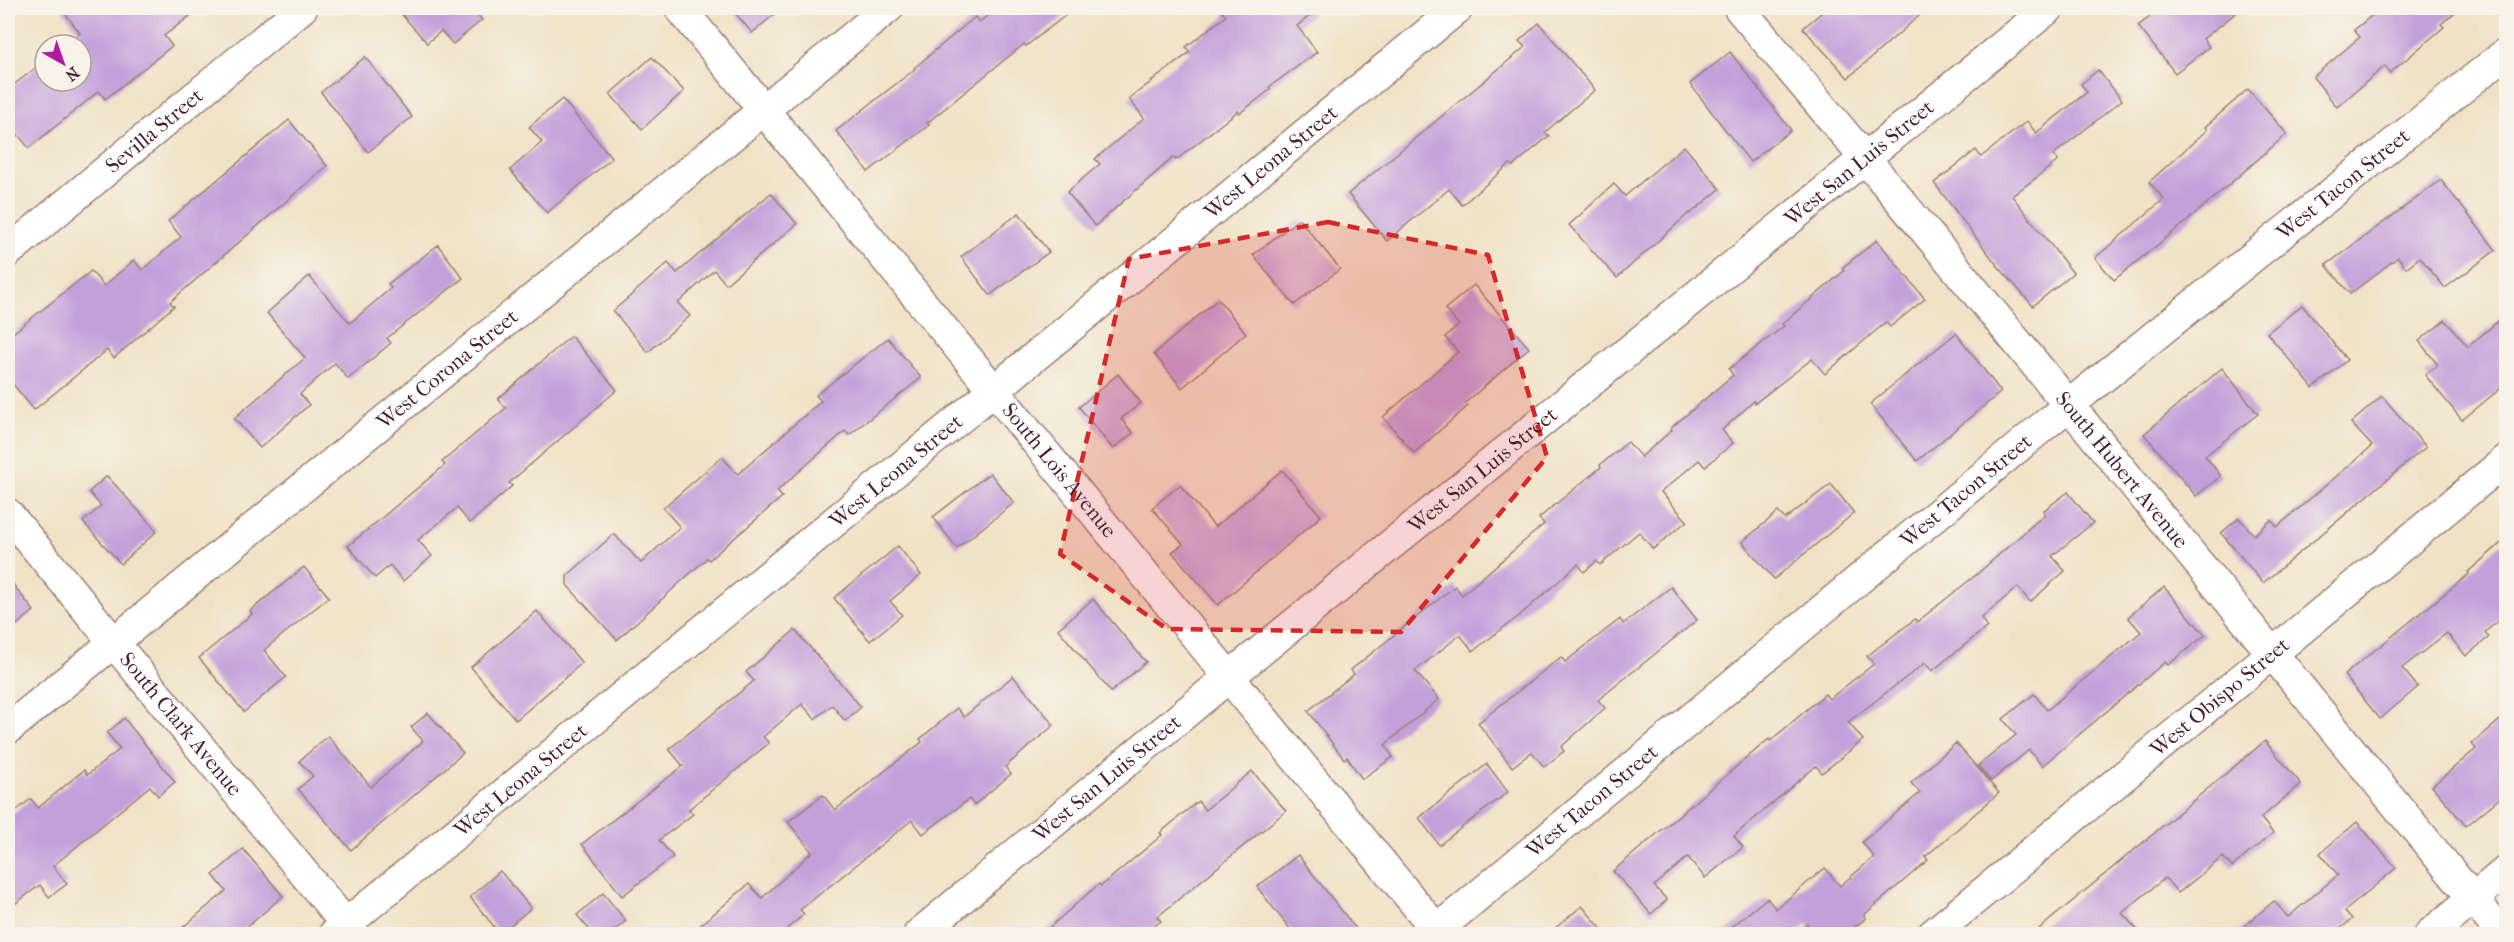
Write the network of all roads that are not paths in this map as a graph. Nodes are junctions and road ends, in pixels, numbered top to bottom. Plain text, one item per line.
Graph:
1 (302, 8) edge
2 (680, 8) edge
3 (888, 8) edge
4 (1458, 8) edge
5 (1739, 8) edge
6 (2049, 8) edge
7 (2506, 53) edge
8 (764, 110) junction
9 (1865, 157) junction
10 (8, 252) edge
11 (995, 389) junction
12 (2070, 404) junction
13 (2506, 460) edge
14 (8, 514) edge
15 (113, 642) junction
16 (2271, 655) junction
17 (1230, 676) junction
18 (8, 729) edge
19 (2506, 871) edge
20 (2473, 899) junction
21 (344, 931) edge
22 (1436, 933) edge
23 (919, 934) edge
24 (1933, 934) edge
25 (2430, 934) edge
26 (2502, 934) edge

1 - 10 street, Sevilla Street
2 - 8 street, South Lois Avenue
3 - 8 street, West Corona Street
4 - 11 street, West Leona Street
5 - 9 street, South Hubert Avenue
6 - 9 street, West San Luis Street
7 - 12 street, West Tacon Street
8 - 11 street, South Lois Avenue
8 - 15 street, West Corona Street
9 - 12 street, South Hubert Avenue
9 - 17 street, West San Luis Street
11 - 17 street, South Lois Avenue
11 - 21 street, West Leona Street
12 - 16 street, South Hubert Avenue
12 - 22 street, West Tacon Street
13 - 16 street, West Obispo Street
14 - 15 street, South Clark Avenue
15 - 18 street, West Corona Street
15 - 21 street, South Clark Avenue
16 - 20 street, South Hubert Avenue
16 - 24 street, West Obispo Street
17 - 22 street, South Lois Avenue
17 - 23 street, West San Luis Street
19 - 20 street
20 - 25 street
20 - 26 street, South Hubert Avenue

